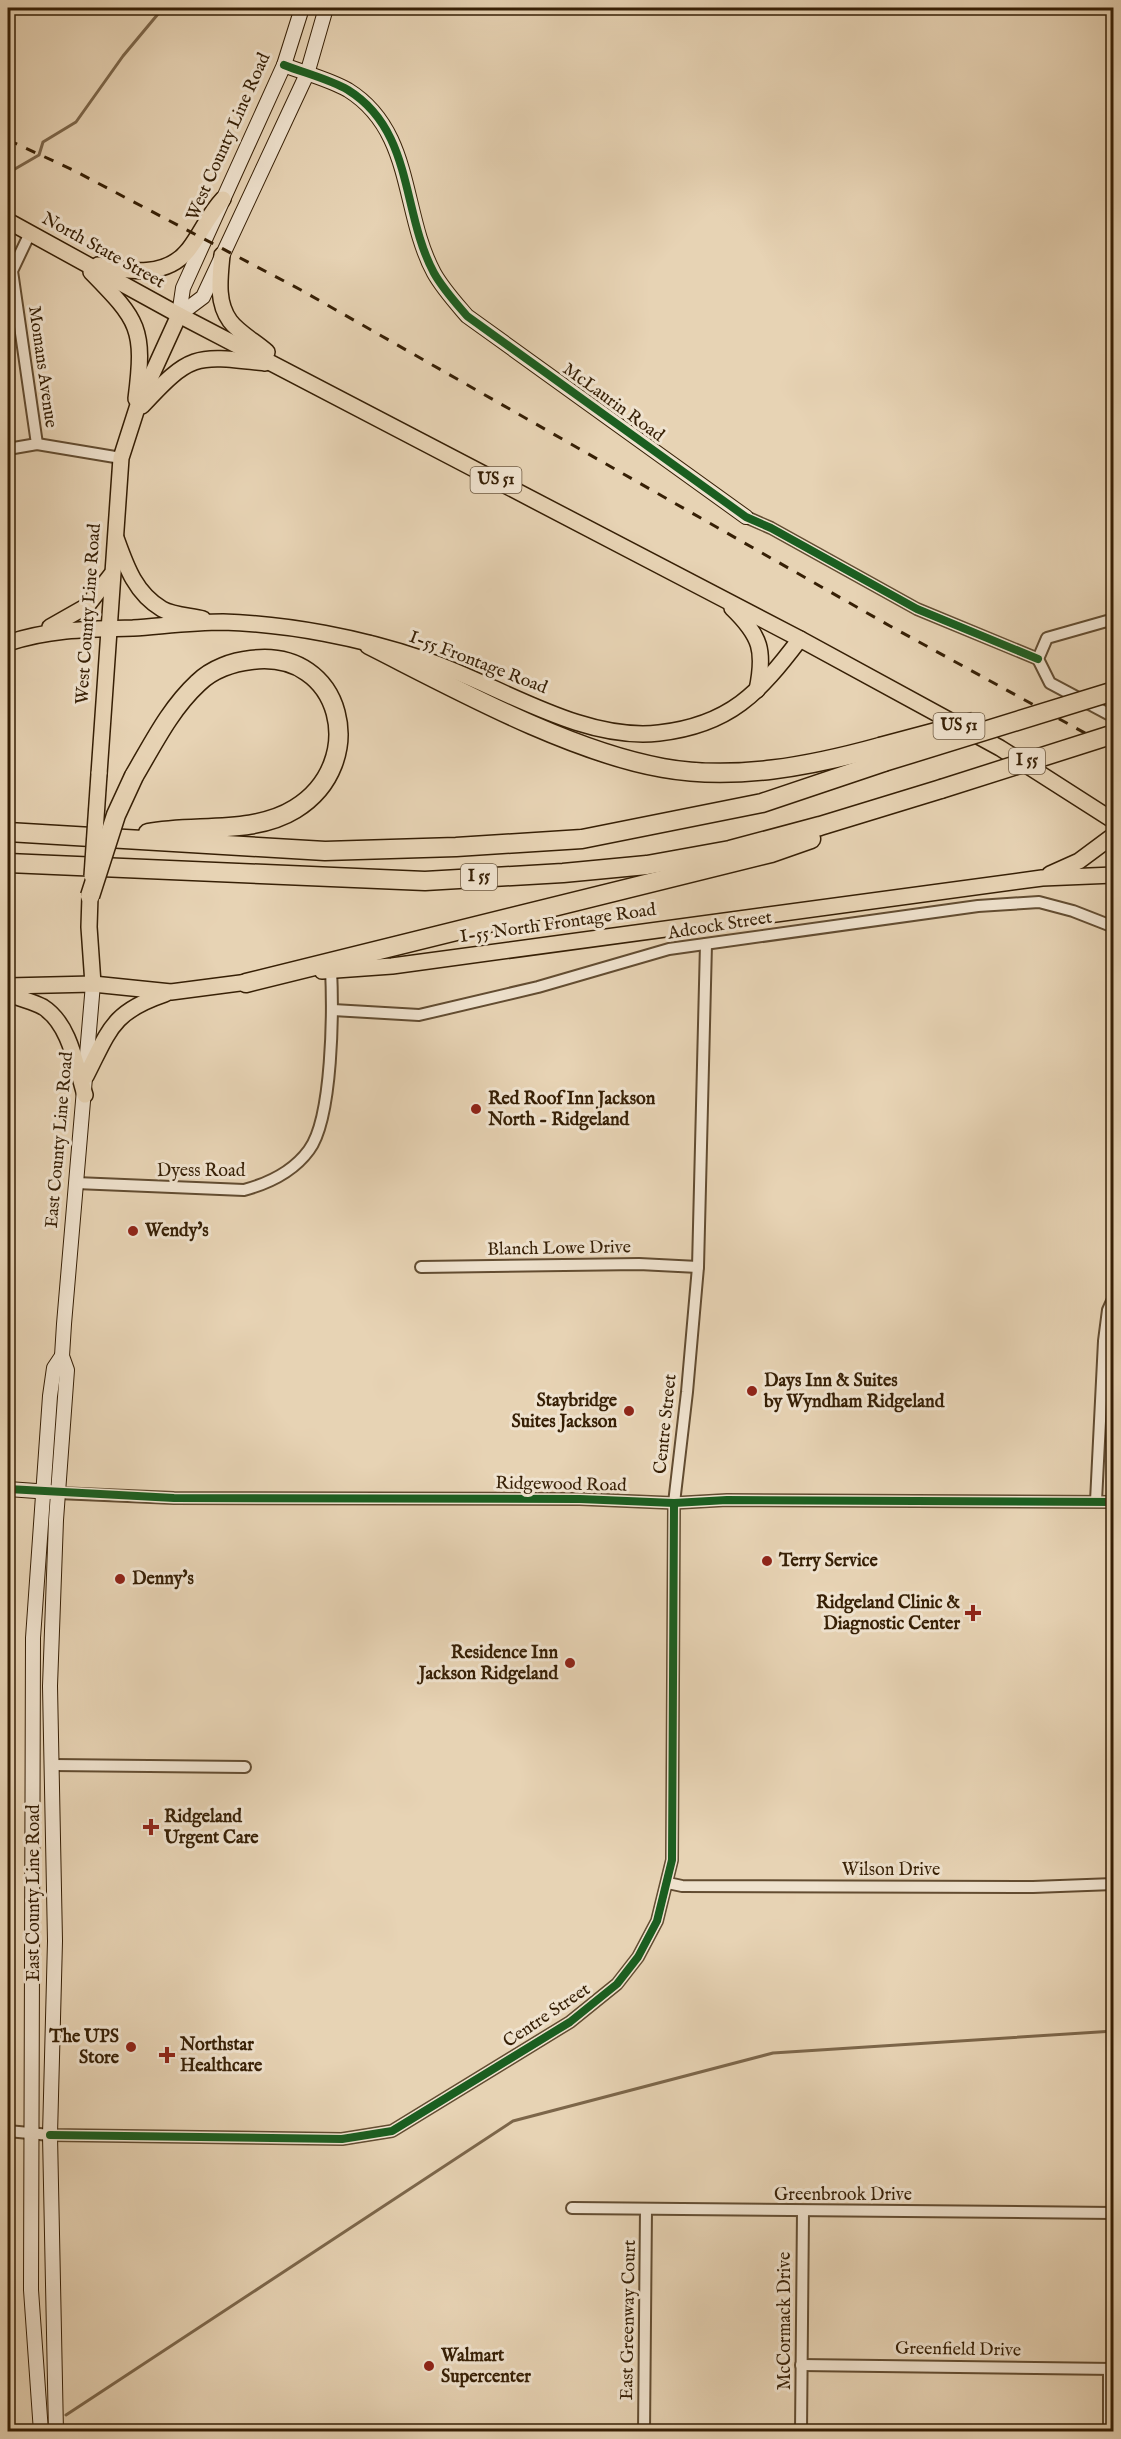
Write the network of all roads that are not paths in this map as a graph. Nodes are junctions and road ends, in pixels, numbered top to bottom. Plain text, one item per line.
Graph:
1 (302, 8) edge
2 (326, 8) edge
3 (284, 65) junction
4 (307, 74) junction
5 (223, 199) junction
6 (8, 221) edge
7 (30, 232) junction
8 (222, 255) junction
9 (81, 261) junction
10 (179, 315) junction
11 (277, 364) junction
12 (134, 415) junction
13 (37, 444) junction
14 (8, 449) edge
15 (121, 458) junction
16 (746, 517) joint
17 (114, 531) junction
18 (111, 575) junction
19 (716, 594) junction
20 (1113, 619) edge
21 (221, 622) junction
22 (107, 629) junction
23 (33, 634) junction
24 (800, 639) junction
25 (8, 643) edge
26 (369, 645) junction
27 (1038, 659) junction
28 (757, 690) junction
29 (1113, 691) edge
30 (1113, 717) edge
31 (1113, 734) edge
32 (882, 754) junction
33 (936, 790) junction
34 (1113, 821) edge
35 (8, 832) edge
36 (1113, 835) edge
37 (118, 838) junction
38 (8, 863) edge
39 (1113, 875) edge
40 (1042, 878) junction
41 (90, 896) junction
42 (89, 927) joint
43 (1113, 927) edge
44 (706, 944) junction
45 (331, 969) junction
46 (246, 982) junction
47 (93, 984) junction
48 (8, 986) edge
49 (171, 992) junction
50 (8, 993) edge
51 (333, 1010) junction
52 (86, 1076) junction
53 (85, 1095) junction
54 (76, 1183) junction
55 (421, 1267) dead end
56 (698, 1267) junction
57 (1113, 1297) edge
58 (62, 1356) junction
59 (8, 1489) edge
60 (43, 1491) junction
61 (58, 1493) junction
62 (1096, 1502) junction
63 (1113, 1502) edge
64 (674, 1503) junction
65 (53, 1765) junction
66 (245, 1767) dead end
67 (668, 1883) junction
68 (1113, 1884) edge
69 (8, 2131) edge
70 (32, 2132) junction
71 (50, 2135) junction
72 (572, 2208) dead end
73 (646, 2209) junction
74 (802, 2211) junction
75 (1113, 2213) edge
76 (801, 2365) junction
77 (1111, 2369) edge
78 (41, 2432) edge
79 (56, 2432) edge
80 (644, 2432) edge
81 (801, 2432) edge
82 (1109, 2432) edge

1 - 3 main road, West County Line Road
2 - 4 main road, West County Line Road
3 - 4 main road, McLaurin Road
3 - 5 main road, West County Line Road
4 - 8 main road, West County Line Road
4 - 16 main road, McLaurin Road
5 - 9 main road
5 - 10 main road, West County Line Road
6 - 7 main road, North State Street / US 51
7 - 9 main road, North State Street / US 51
7 - 13 street, Momans Avenue
8 - 10 main road, West County Line Road
8 - 11 main road
9 - 10 main road, North State Street / US 51
9 - 12 main road
10 - 11 main road, US 51
10 - 12 main road, West County Line Road
11 - 12 main road
11 - 19 main road, US 51
12 - 15 main road, West County Line Road
13 - 14 street, Momans Avenue
13 - 15 street
15 - 17 main road, West County Line Road
16 - 27 street, McLaurin Road
17 - 18 main road, West County Line Road
17 - 21 main road
18 - 22 main road, West County Line Road
18 - 23 main road
19 - 24 main road, US 51
19 - 28 main road
20 - 27 street
21 - 22 main road, I-55 Frontage Road
21 - 26 main road, I-55 Frontage Road
22 - 23 main road, I-55 Frontage Road
22 - 41 main road, West County Line Road, bridge
23 - 25 main road
24 - 28 main road, I-55 Frontage Road
24 - 34 main road, US 51
26 - 28 main road, I-55 Frontage Road
26 - 32 highway
27 - 30 street
29 - 32 highway, bridge
31 - 33 highway, I 55, bridge
32 - 37 highway, I 55
33 - 38 highway, I 55
33 - 46 highway
35 - 37 highway, I 55
36 - 40 main road
37 - 41 highway, bridge
39 - 40 main road, I-55 North Frontage Road
40 - 45 main road, I-55 North Frontage Road
41 - 42 main road, West County Line Road
42 - 47 main road, East County Line Road
43 - 44 street, Adcock Street
44 - 51 street, Adcock Street
44 - 56 street, Centre Street
45 - 46 main road, I-55 North Frontage Road
45 - 51 street, Dyess Road
46 - 49 main road, I-55 North Frontage Road
47 - 48 main road, I-55 North Frontage Road
47 - 49 main road, I-55 North Frontage Road
47 - 52 main road, East County Line Road
49 - 52 main road
50 - 53 main road
51 - 54 street, Dyess Road
52 - 53 main road, East County Line Road
53 - 54 main road, East County Line Road
54 - 58 main road, East County Line Road
55 - 56 street, Blanch Lowe Drive
56 - 64 street, Centre Street
57 - 62 street
58 - 60 main road, East County Line Road
58 - 61 main road, East County Line Road
59 - 60 main road, Ridgewood Road
60 - 61 main road, Ridgewood Road
60 - 70 main road, East County Line Road
61 - 64 street, Ridgewood Road
61 - 65 main road, East County Line Road
62 - 63 street, Ridgewood Road
62 - 64 street, Ridgewood Road
64 - 67 street, Centre Street
65 - 66 street
65 - 71 main road, East County Line Road
67 - 68 street, Wilson Drive
67 - 71 street, Centre Street
69 - 70 street, Centre Street
70 - 71 street, Centre Street
70 - 78 main road, East County Line Road
71 - 79 main road, East County Line Road
72 - 73 street, Greenbrook Drive
73 - 74 street, Greenbrook Drive
73 - 80 street, East Greenway Court
74 - 75 street, Greenbrook Drive
74 - 76 street, McCormack Drive
76 - 77 street, Greenfield Drive
76 - 81 street, McCormack Drive
77 - 82 street

